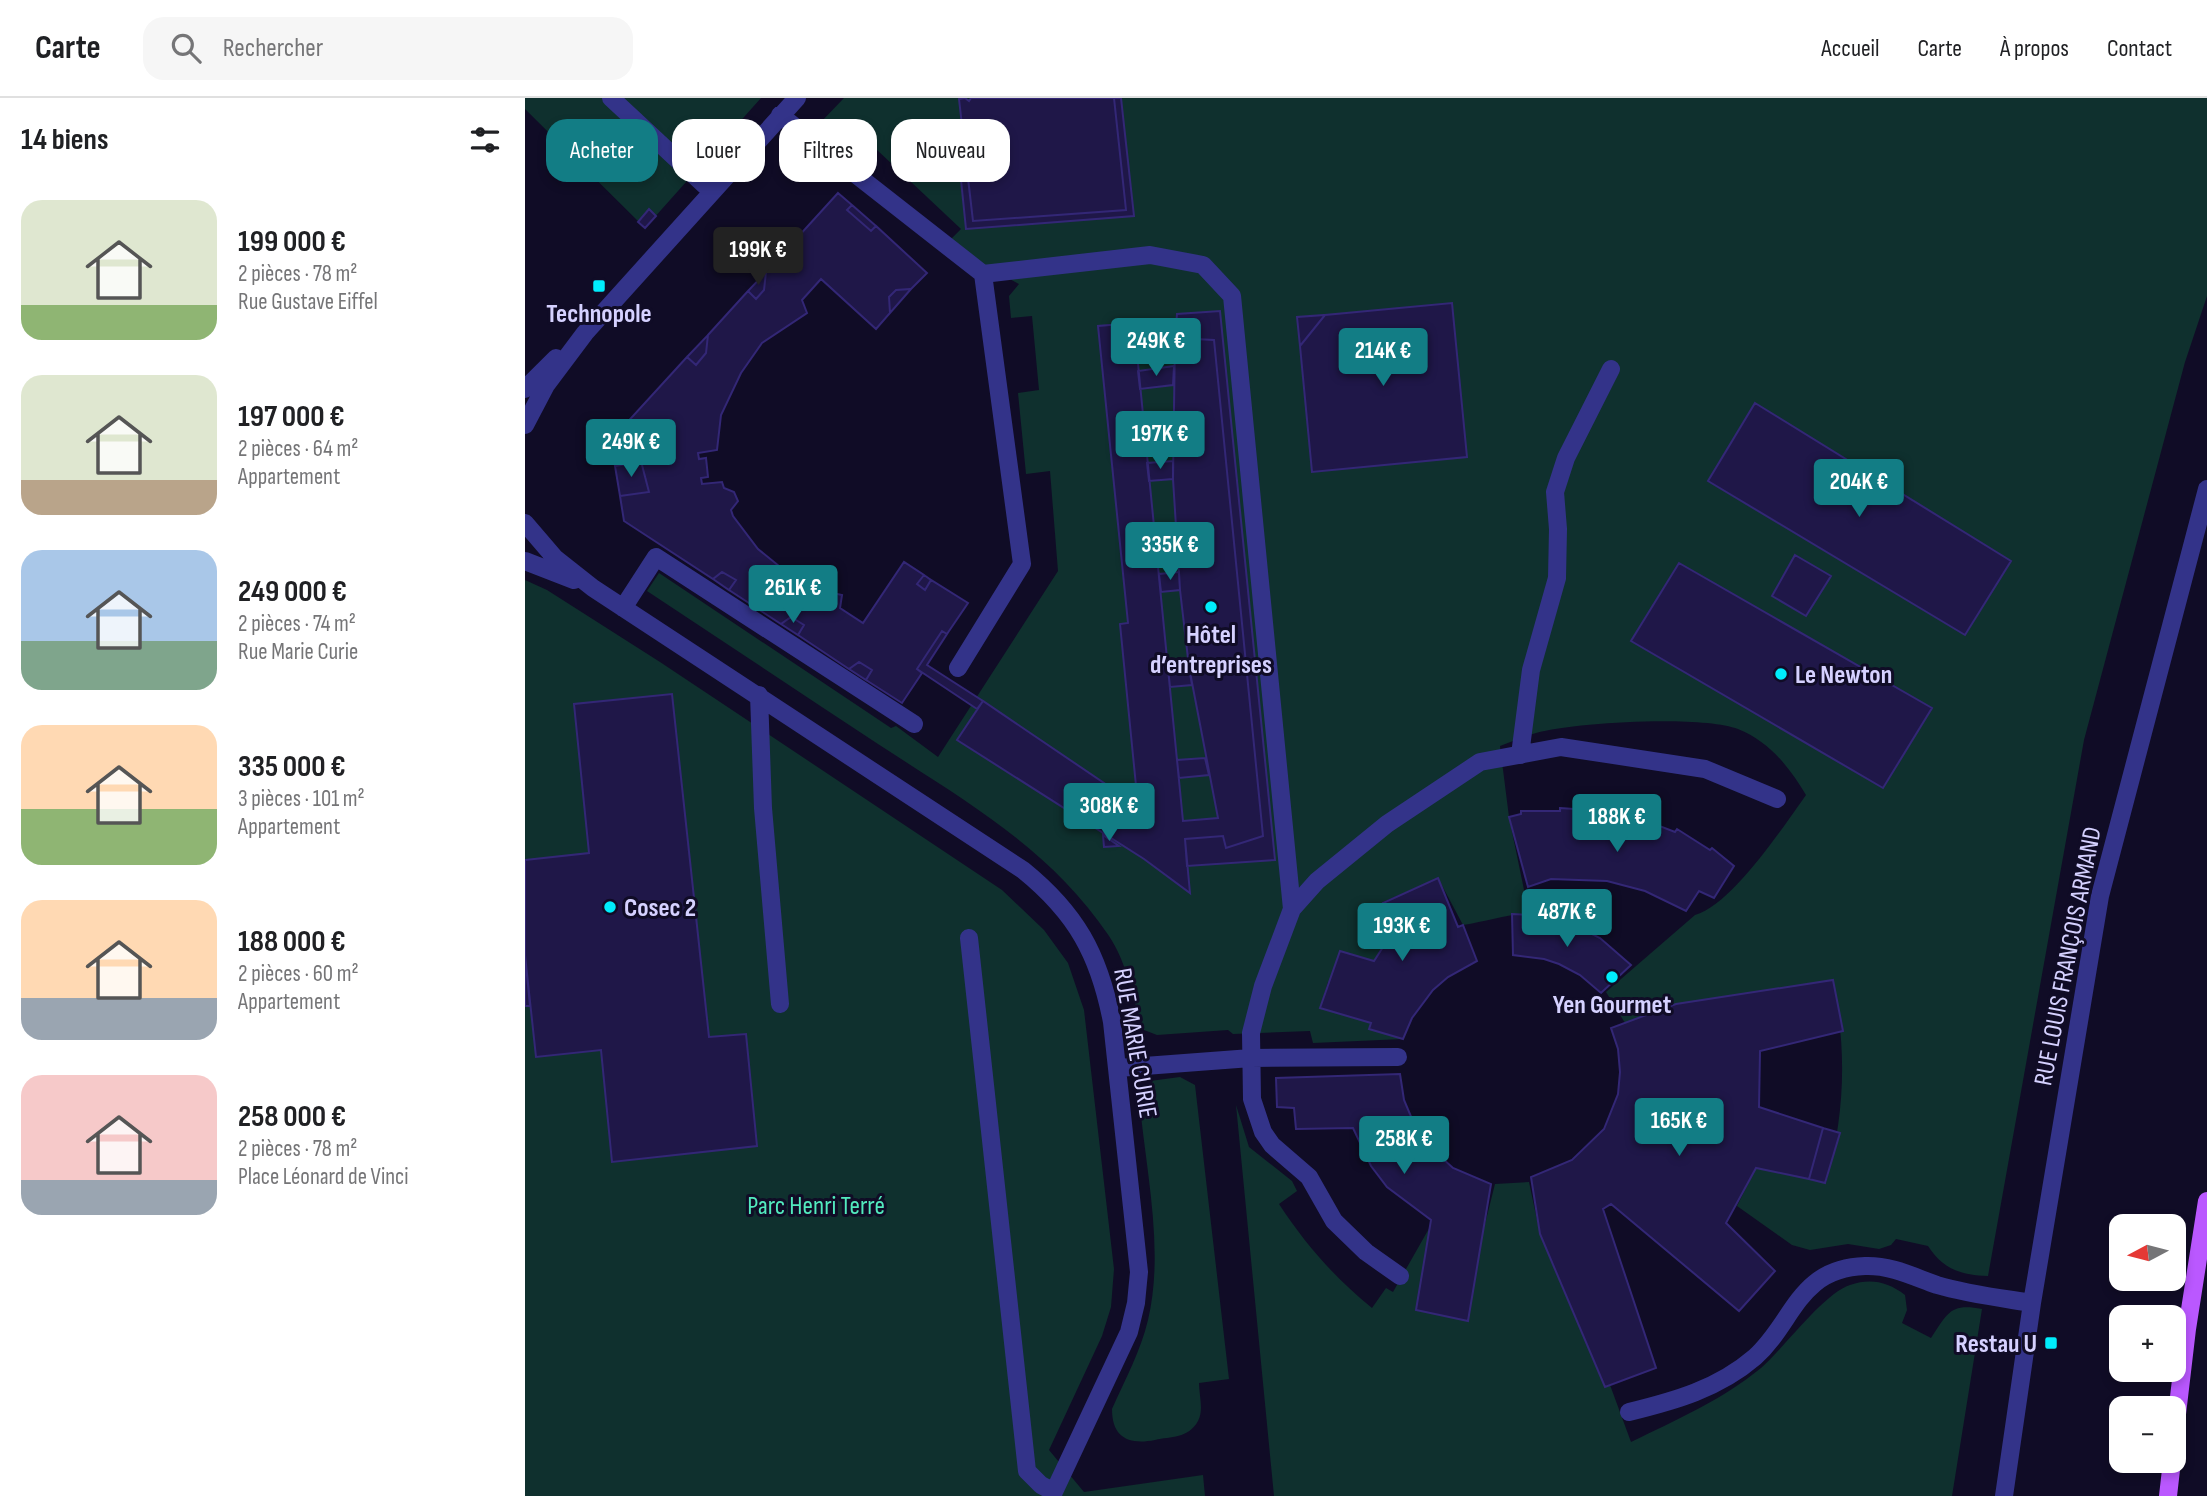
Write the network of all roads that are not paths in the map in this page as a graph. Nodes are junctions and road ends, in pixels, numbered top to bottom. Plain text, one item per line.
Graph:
1 (611, 98) edge
2 (797, 98) edge
3 (780, 115) junction
4 (712, 192) junction
5 (983, 274) junction
6 (585, 333) junction
7 (1611, 369) dead end
8 (525, 389) edge
9 (525, 425) edge
10 (2207, 489) edge
11 (525, 523) edge
12 (525, 561) edge
13 (593, 588) junction
14 (623, 608) junction
15 (958, 668) dead end
16 (759, 695) junction
17 (914, 724) dead end
18 (1520, 755) junction
19 (1777, 799) dead end
20 (1292, 909) junction
21 (969, 938) dead end
22 (780, 1004) dead end
23 (1398, 1057) dead end
24 (1251, 1058) junction
25 (1118, 1068) junction
26 (2207, 1201) edge
27 (1400, 1276) dead end
28 (2032, 1303) junction
29 (2179, 1396) edge
30 (1629, 1412) dead end
31 (2171, 1473) edge
32 (1053, 1494) edge
33 (2004, 1496) edge
34 (2168, 1496) edge

1 - 4 street
2 - 3 street
3 - 4 street
3 - 5 street
4 - 6 street
5 - 15 street
5 - 20 street
6 - 8 street
6 - 9 street
7 - 18 street
10 - 28 street, RUE LOUIS FRANÇOIS ARMAND
11 - 13 street, RUE MARIE CURIE
12 - 13 street, RUE MARIE CURIE
13 - 14 street, RUE MARIE CURIE
14 - 16 street, RUE MARIE CURIE
14 - 17 street
16 - 22 street
16 - 25 street, RUE MARIE CURIE
18 - 19 street
18 - 20 street
20 - 24 street
21 - 32 street
23 - 24 street
24 - 25 street
24 - 27 street
25 - 32 street, RUE MARIE CURIE
26 - 29 main road
28 - 30 street
28 - 33 street, RUE LOUIS FRANÇOIS ARMAND
31 - 34 main road

